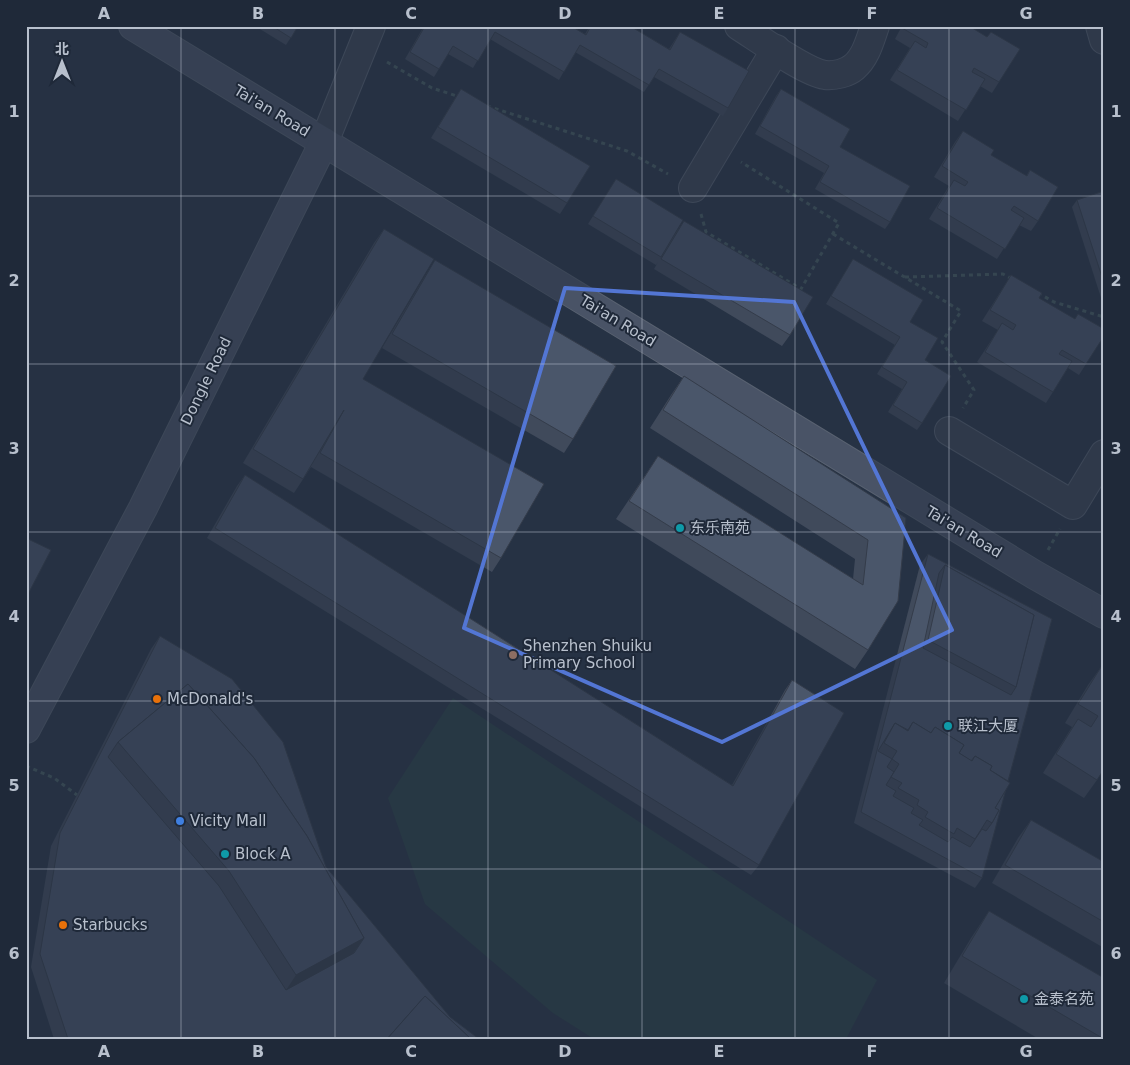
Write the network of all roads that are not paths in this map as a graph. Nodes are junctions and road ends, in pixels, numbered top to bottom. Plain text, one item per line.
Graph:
1 (134, 26) edge
2 (739, 26) edge
3 (875, 26) edge
4 (1100, 26) edge
5 (367, 37) edge
6 (1104, 40) edge
7 (776, 49) junction
8 (324, 142) junction
9 (693, 188) road end
10 (950, 431) road end
11 (1104, 454) edge
12 (1104, 614) edge
13 (26, 729) edge

1 - 8 street, Tai'an Road
2 - 7 street
3 - 7 street
4 - 6 street
5 - 8 street, Dongle Road
7 - 9 street
8 - 12 street, Tai'an Road
8 - 13 street, Dongle Road
10 - 11 street

